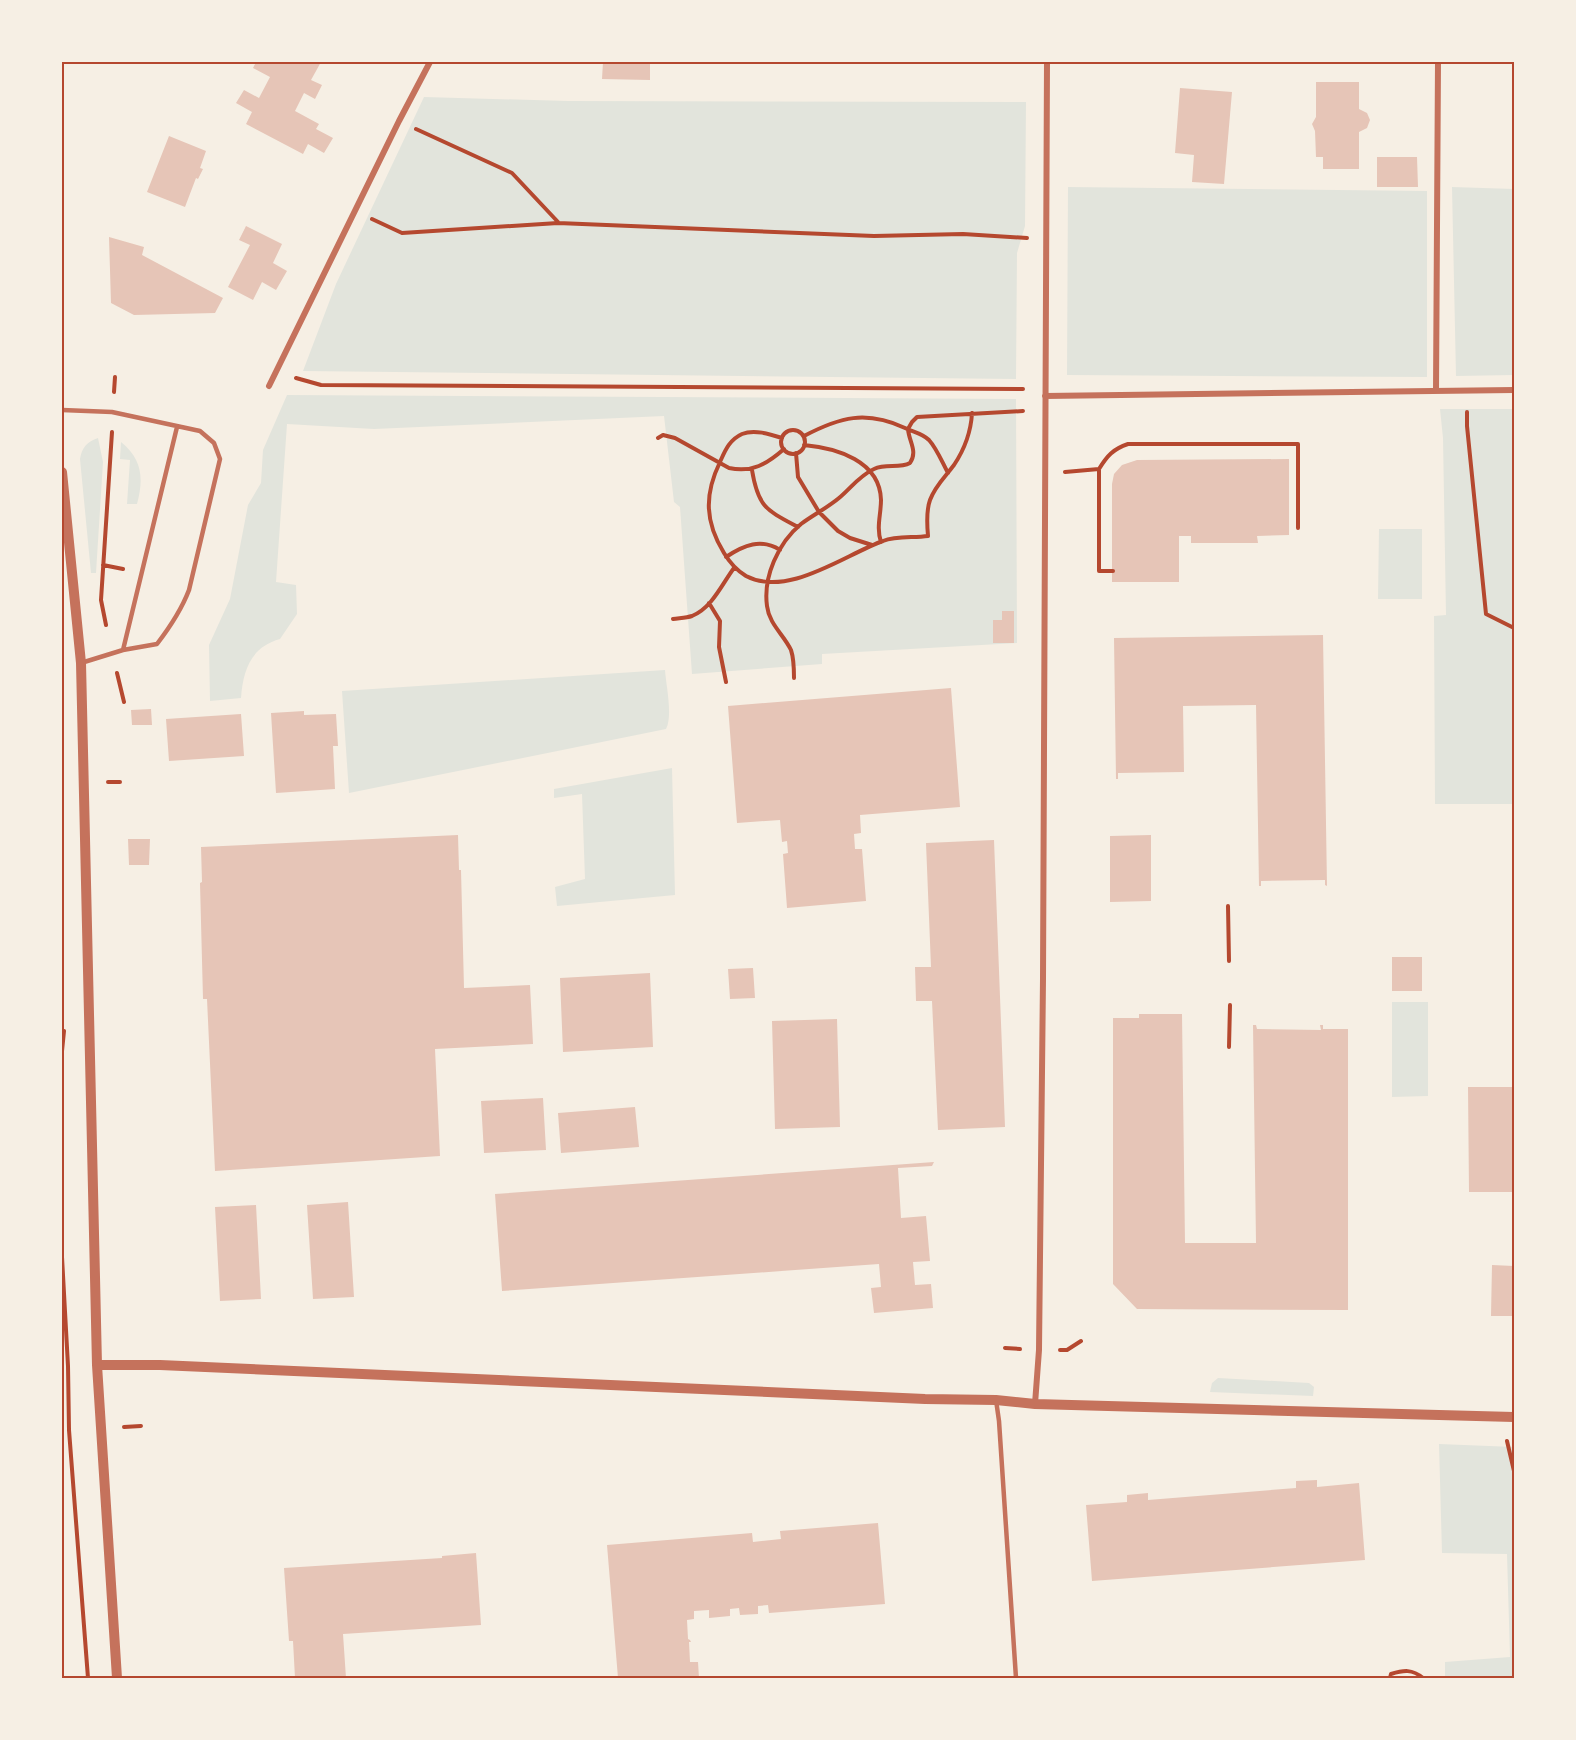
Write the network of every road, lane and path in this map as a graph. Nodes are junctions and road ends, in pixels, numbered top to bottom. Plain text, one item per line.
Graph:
1 (430, 62) edge
2 (1047, 62) edge
3 (1438, 62) edge
4 (399, 121) junction
5 (355, 212) junction
6 (558, 223) junction
7 (1045, 239) junction
8 (115, 377) dead end
9 (291, 377) dead end
10 (269, 386) dead end
11 (1023, 389) dead end
12 (1436, 390) junction
13 (1468, 390) junction
14 (1515, 390) edge
15 (1045, 396) junction
16 (62, 410) edge
17 (1023, 411) dead end
18 (112, 412) junction
19 (972, 413) junction
20 (177, 427) junction
21 (908, 429) junction
22 (804, 436) junction
23 (658, 438) dead end
24 (782, 438) junction
25 (804, 445) junction
26 (784, 449) junction
27 (795, 453) junction
28 (720, 463) junction
29 (1099, 469) junction
30 (752, 470) junction
31 (870, 471) junction
32 (62, 472) edge
33 (948, 472) junction
34 (1061, 472) dead end
35 (819, 512) junction
36 (798, 527) junction
37 (1298, 528) dead end
38 (881, 542) junction
39 (873, 546) junction
40 (780, 550) junction
41 (726, 557) junction
42 (734, 568) junction
43 (1113, 571) dead end
44 (768, 582) junction
45 (710, 603) junction
46 (673, 620) dead end
47 (1515, 628) edge
48 (123, 650) junction
49 (112, 653) junction
50 (81, 663) junction
51 (795, 678) dead end
52 (726, 682) dead end
53 (124, 702) dead end
54 (1228, 906) dead end
55 (1229, 961) dead end
56 (1230, 1005) dead end
57 (1229, 1047) dead end
58 (62, 1257) edge
59 (97, 1365) junction
60 (996, 1400) junction
61 (1035, 1404) junction
62 (1515, 1417) edge
63 (1507, 1441) dead end
64 (1515, 1471) edge
65 (88, 1678) edge
66 (117, 1678) edge
67 (1016, 1678) edge
68 (1390, 1678) edge
69 (1423, 1678) edge

1 - 4 street
2 - 7 street
3 - 12 street
4 - 5 street
4 - 6 path
5 - 6 path
5 - 10 street
6 - 7 path
7 - 15 street
8 - 18 path
9 - 11 path
12 - 13 street
12 - 15 street
13 - 14 street
13 - 47 path
15 - 61 street
16 - 18 lane
17 - 19 path
18 - 20 lane
18 - 49 path
19 - 21 path
19 - 33 path
20 - 48 lane
20 - 48 lane
21 - 22 path
21 - 31 path
21 - 33 path
22 - 24 path
22 - 25 path
23 - 28 path
24 - 26 path
24 - 28 path
25 - 27 path
25 - 31 path
26 - 27 path
26 - 30 path
27 - 35 path
28 - 30 path
28 - 41 path
29 - 34 path
29 - 37 path
29 - 43 path
30 - 36 path
31 - 35 path
31 - 38 path
32 - 50 street
33 - 38 path
35 - 36 path
35 - 39 path
36 - 40 path
38 - 39 path
39 - 44 path
40 - 41 path
40 - 44 path
41 - 42 path
42 - 44 path
42 - 45 path
44 - 51 path
45 - 46 path
45 - 52 path
48 - 49 lane
49 - 50 lane
49 - 53 path
50 - 59 street
54 - 55 path
56 - 57 path
58 - 65 path
59 - 60 street
59 - 66 street
60 - 61 street
60 - 67 lane
61 - 62 street
63 - 64 path
68 - 69 path

